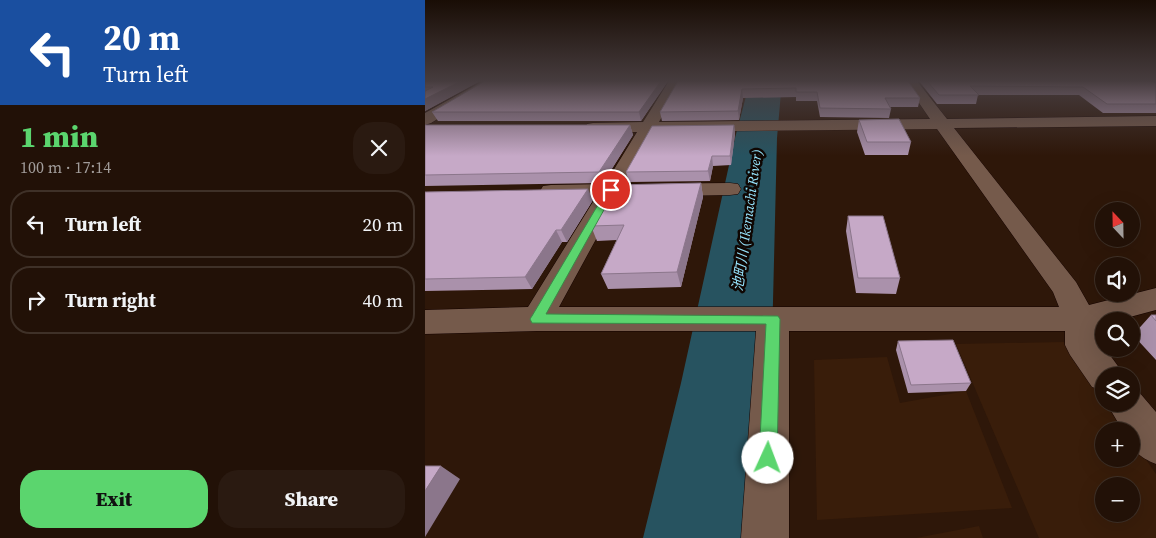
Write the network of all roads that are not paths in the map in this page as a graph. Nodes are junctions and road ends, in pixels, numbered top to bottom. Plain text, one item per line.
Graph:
1 (449, 106) edge
2 (660, 106) edge
3 (930, 106) edge
4 (425, 120) edge
5 (1156, 121) edge
6 (944, 124) junction
7 (425, 128) edge
8 (444, 128) edge
9 (579, 128) edge
10 (647, 128) junction
11 (730, 189) dead end
12 (611, 190) junction
13 (533, 192) edge
14 (1156, 299) edge
15 (537, 319) junction
16 (773, 319) junction
17 (1080, 319) junction
18 (425, 322) edge
19 (1098, 367) edge
20 (1132, 412) edge
21 (1156, 444) edge
22 (765, 538) edge

1 - 4 street
2 - 10 street
3 - 6 street
5 - 6 street
6 - 10 street
6 - 17 street
7 - 8 street
9 - 10 street
10 - 12 street
11 - 12 street
12 - 13 street
12 - 15 street
14 - 17 street
15 - 16 street
15 - 18 street
16 - 17 street
16 - 22 street
17 - 19 street
20 - 21 street

